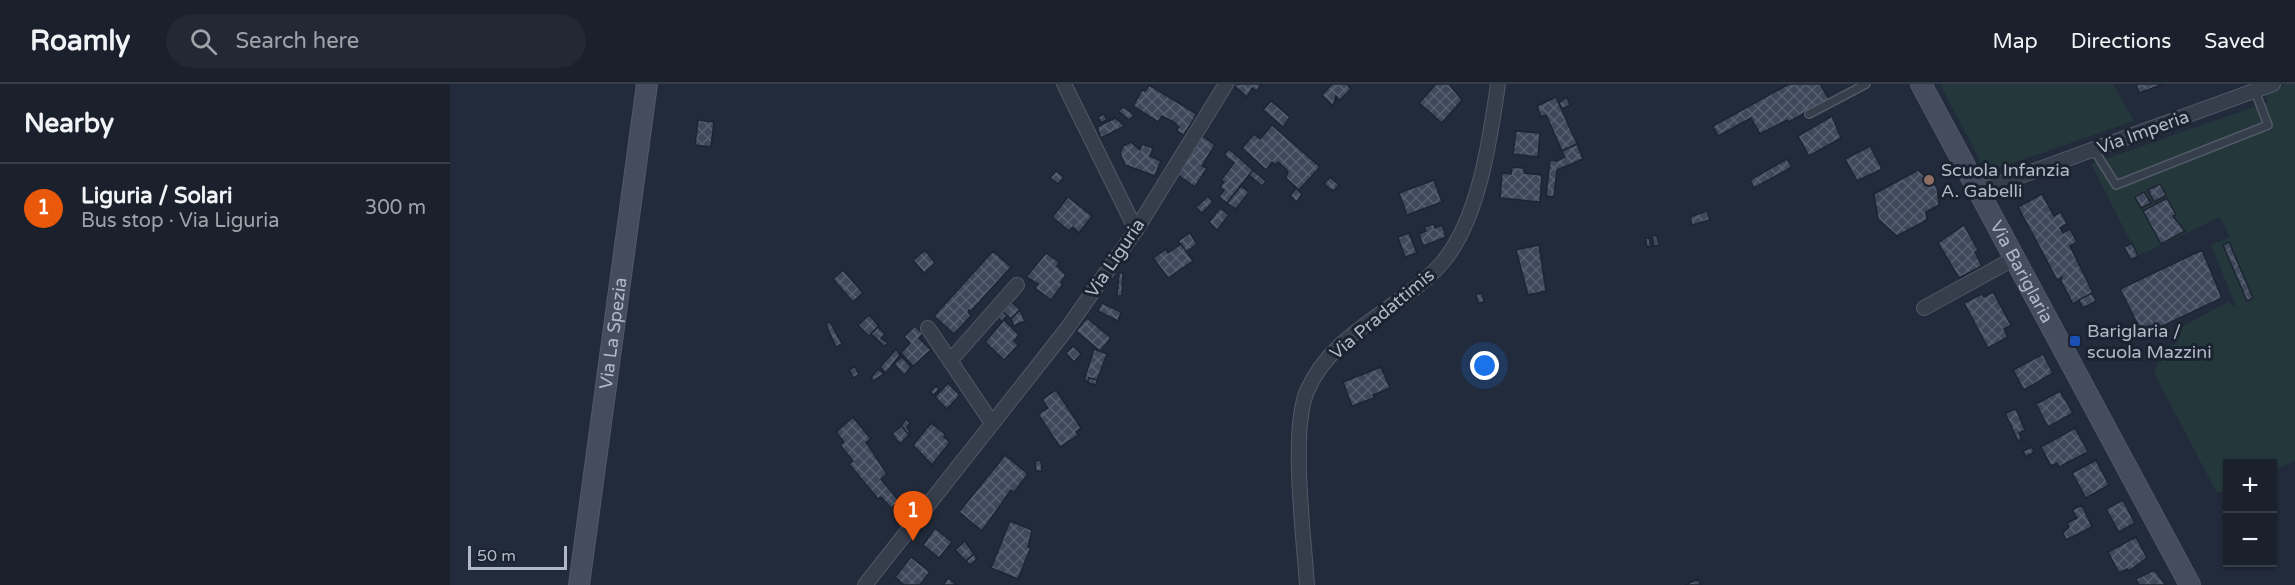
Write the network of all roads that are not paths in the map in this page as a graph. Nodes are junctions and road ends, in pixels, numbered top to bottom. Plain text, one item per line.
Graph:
1 (647, 84) edge
2 (1064, 84) edge
3 (1226, 84) edge
4 (1498, 84) edge
5 (1866, 84) edge
6 (1921, 84) edge
7 (2273, 84) edge
8 (2255, 91) junction
9 (1809, 114) dead end
10 (2094, 150) junction
11 (1979, 191) junction
12 (1136, 230) junction
13 (2015, 258) junction
14 (1017, 285) dead end
15 (1924, 308) dead end
16 (928, 328) dead end
17 (950, 361) junction
18 (992, 423) junction
19 (579, 585) edge
20 (864, 585) edge
21 (1307, 585) edge
22 (2190, 585) edge

1 - 19 street, Via La Spezia
2 - 12 street
3 - 12 street, Via Liguria
4 - 21 street, Via Pradattimis
5 - 9 lane
6 - 11 street, Via Bariglaria
7 - 8 street, Via Imperia
8 - 10 street, Via Imperia
8 - 10 lane
10 - 11 street, Via Imperia
11 - 13 street, Via Bariglaria
12 - 18 street, Via Liguria
13 - 15 street
13 - 22 street, Via Bariglaria
14 - 17 street
16 - 17 street
17 - 18 street
18 - 20 street, Via Liguria

